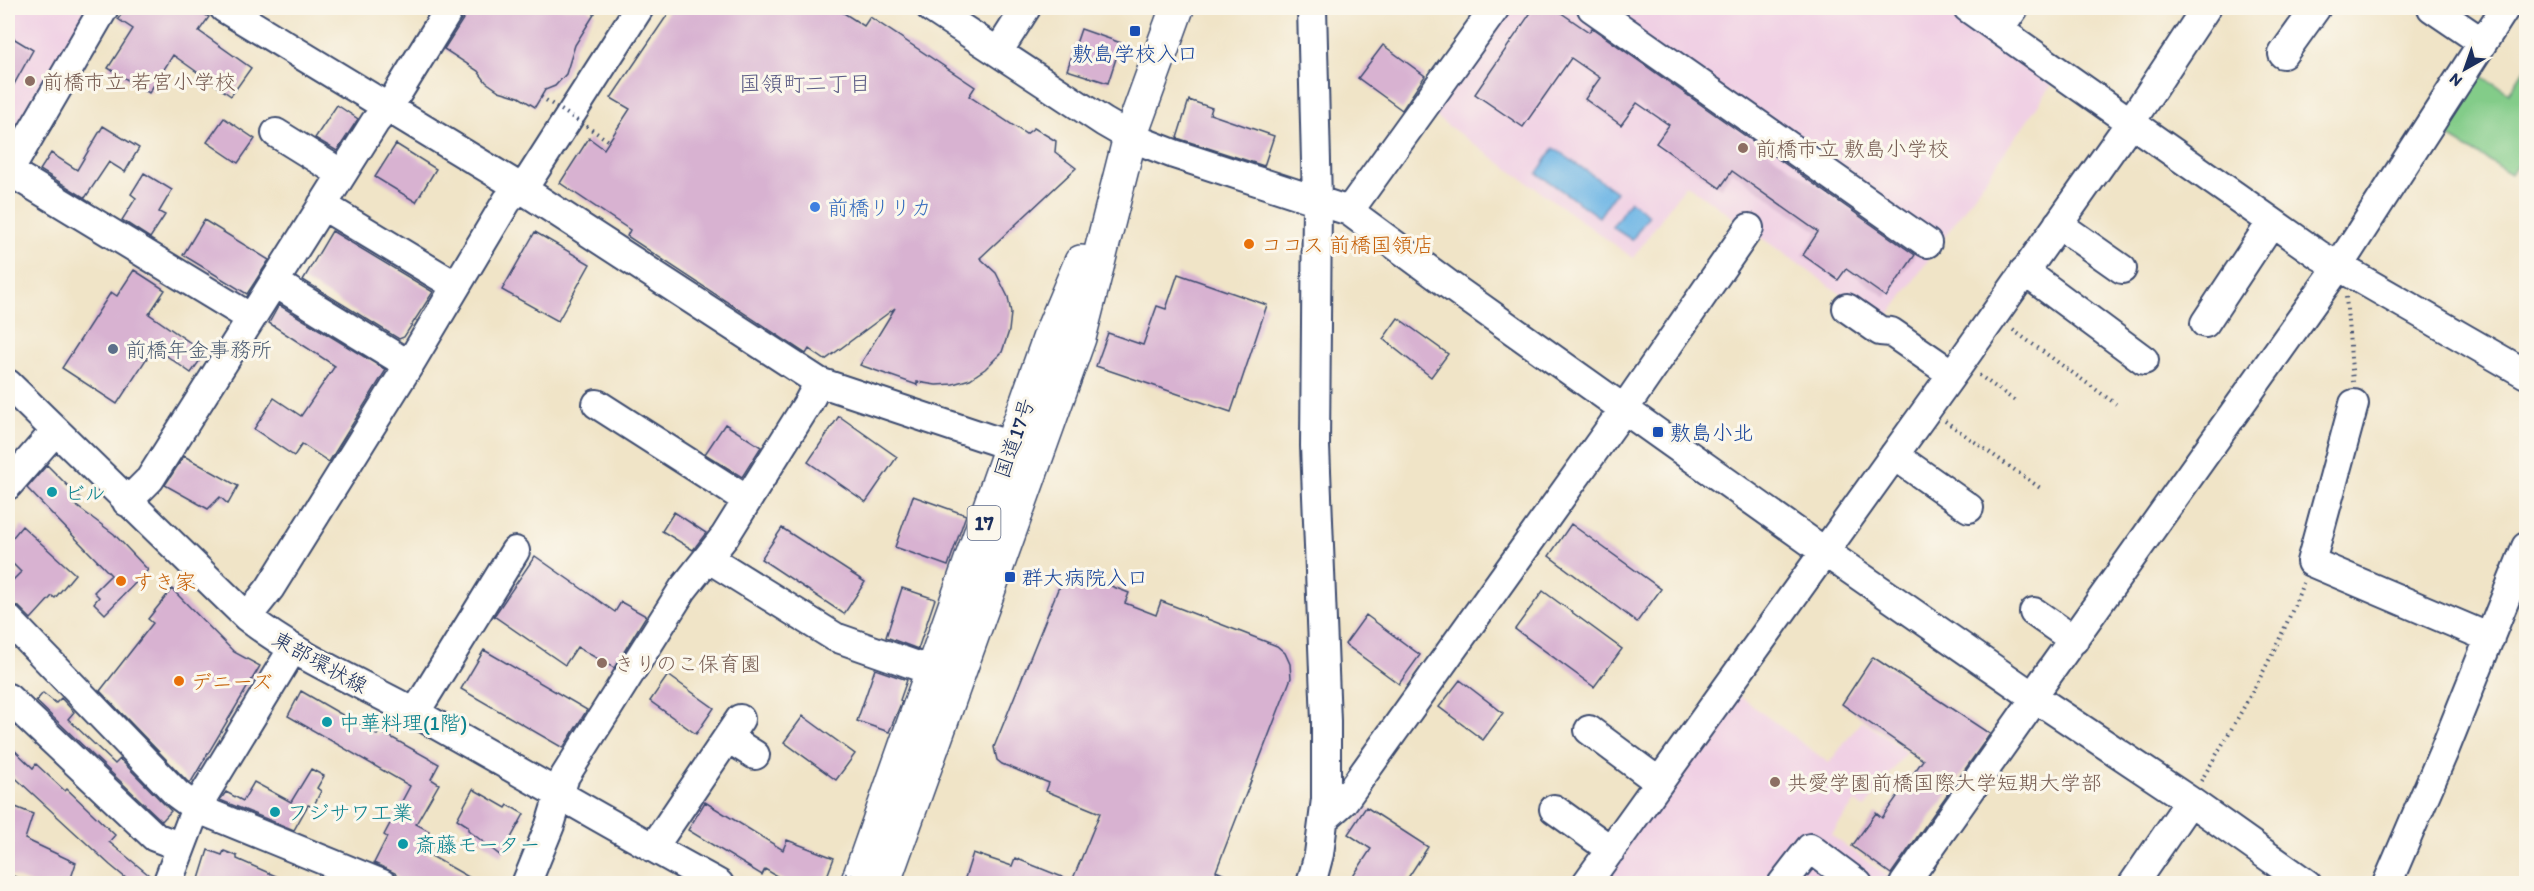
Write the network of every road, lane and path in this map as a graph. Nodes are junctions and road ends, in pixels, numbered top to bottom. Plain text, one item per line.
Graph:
1 (104, 8) edge
2 (224, 8) edge
3 (450, 8) edge
4 (639, 8) edge
5 (931, 8) edge
6 (1026, 8) edge
7 (1177, 8) edge
8 (1311, 8) edge
9 (1495, 8) edge
10 (1592, 8) edge
11 (1968, 8) edge
12 (2206, 8) edge
13 (2316, 8) edge
14 (2432, 8) edge
15 (2505, 8) edge
16 (2007, 19) edge
17 (2482, 42) junction
18 (998, 52) junction
19 (2283, 54) dead end
20 (541, 97) dead end
21 (387, 109) junction
22 (2130, 123) junction
23 (276, 133) dead end
24 (609, 141) dead end
25 (1126, 152) junction
26 (8, 172) edge
27 (342, 174) junction
28 (519, 188) junction
29 (1317, 200) junction
30 (322, 205) junction
31 (1349, 211) junction
32 (2271, 223) junction
33 (2058, 224) junction
34 (1749, 228) dead end
35 (1927, 243) dead end
36 (2338, 267) junction
37 (2122, 270) dead end
38 (2024, 271) junction
39 (274, 282) junction
40 (456, 286) junction
41 (1847, 308) dead end
42 (1993, 316) junction
43 (251, 318) junction
44 (2205, 323) dead end
45 (2144, 360) dead end
46 (409, 365) junction
47 (1956, 368) junction
48 (2526, 374) edge
49 (819, 382) junction
50 (8, 384) edge
51 (2015, 401) dead end
52 (597, 404) dead end
53 (2116, 404) dead end
54 (2355, 404) joint
55 (1928, 408) junction
56 (1624, 409) junction
57 (55, 431) junction
58 (1011, 446) junction
59 (1894, 455) junction
60 (8, 485) edge
61 (2043, 490) dead end
62 (747, 500) junction
63 (128, 502) junction
64 (1969, 508) dead end
65 (2526, 547) edge
66 (515, 551) dead end
67 (1825, 552) junction
68 (708, 558) junction
69 (2311, 562) junction
70 (2034, 612) dead end
71 (247, 617) junction
72 (8, 619) edge
73 (2490, 638) junction
74 (2074, 640) junction
75 (292, 650) junction
76 (932, 671) junction
77 (2034, 697) junction
78 (8, 698) edge
79 (415, 713) junction
80 (1589, 730) dead end
81 (756, 755) dead end
82 (1659, 782) junction
83 (559, 795) junction
84 (2190, 801) junction
85 (196, 808) junction
86 (1554, 809) dead end
87 (1325, 818) junction
88 (179, 846) junction
89 (653, 848) junction
90 (1611, 850) junction
91 (707, 881) edge
92 (862, 881) edge
93 (166, 884) edge
94 (382, 884) edge
95 (526, 884) edge
96 (1311, 884) edge
97 (1586, 884) edge
98 (1782, 884) edge
99 (1858, 884) edge
100 (1904, 884) edge
101 (2133, 884) edge
102 (2307, 884) edge
103 (2387, 884) edge

1 - 26 street
2 - 21 street
3 - 21 street
4 - 28 street
5 - 18 street
6 - 18 street
7 - 25 highway, 国道17号 / 17
8 - 29 street
9 - 31 street
10 - 35 street
11 - 16 street
12 - 22 street
13 - 19 street
14 - 17 street
15 - 17 street
16 - 22 street
17 - 36 street
18 - 25 street
20 - 24 path, bridge
21 - 27 street
21 - 28 street
22 - 32 street
22 - 33 street
23 - 27 street
25 - 29 street
25 - 58 highway, 国道17号 / 17
25 - 92 highway, 国道17号 / 17
26 - 43 street
27 - 30 street
28 - 40 street
28 - 49 street
29 - 31 street
29 - 87 street
30 - 39 street
30 - 40 street
31 - 56 street
32 - 36 street
32 - 44 street
33 - 37 street
33 - 38 street
34 - 56 street
36 - 48 street
36 - 54 path
36 - 74 street
38 - 42 street
38 - 45 street
39 - 43 street
39 - 46 street
40 - 46 street
41 - 47 street
42 - 47 street
42 - 53 path
43 - 63 street
46 - 71 street
47 - 51 path
47 - 55 street
49 - 58 street
49 - 62 street
50 - 57 street, 東部環状線
52 - 62 street
54 - 69 street
55 - 59 street
55 - 61 path
56 - 67 street
56 - 87 street
57 - 60 street
57 - 63 street, 東部環状線
58 - 76 highway, 国道17号 / 17
59 - 64 street
59 - 67 street
62 - 68 street
63 - 71 street, 東部環状線
65 - 73 street
66 - 79 street
67 - 77 street
67 - 82 street
68 - 76 street
68 - 83 street
69 - 73 street
69 - 84 path
70 - 74 street
71 - 75 street, 東部環状線
72 - 85 street
73 - 103 street
74 - 77 street
75 - 79 street, 東部環状線
75 - 85 street
76 - 92 highway, 国道17号 / 17
77 - 84 street
77 - 100 street
78 - 88 street
79 - 83 street, 東部環状線
80 - 82 street
81 - 89 street
82 - 90 street
83 - 89 street, 東部環状線
83 - 95 street
84 - 101 street
84 - 102 street
85 - 88 street
85 - 94 street
86 - 90 street
87 - 96 street
88 - 93 street
89 - 91 street, 東部環状線
90 - 97 street
98 - 99 street

